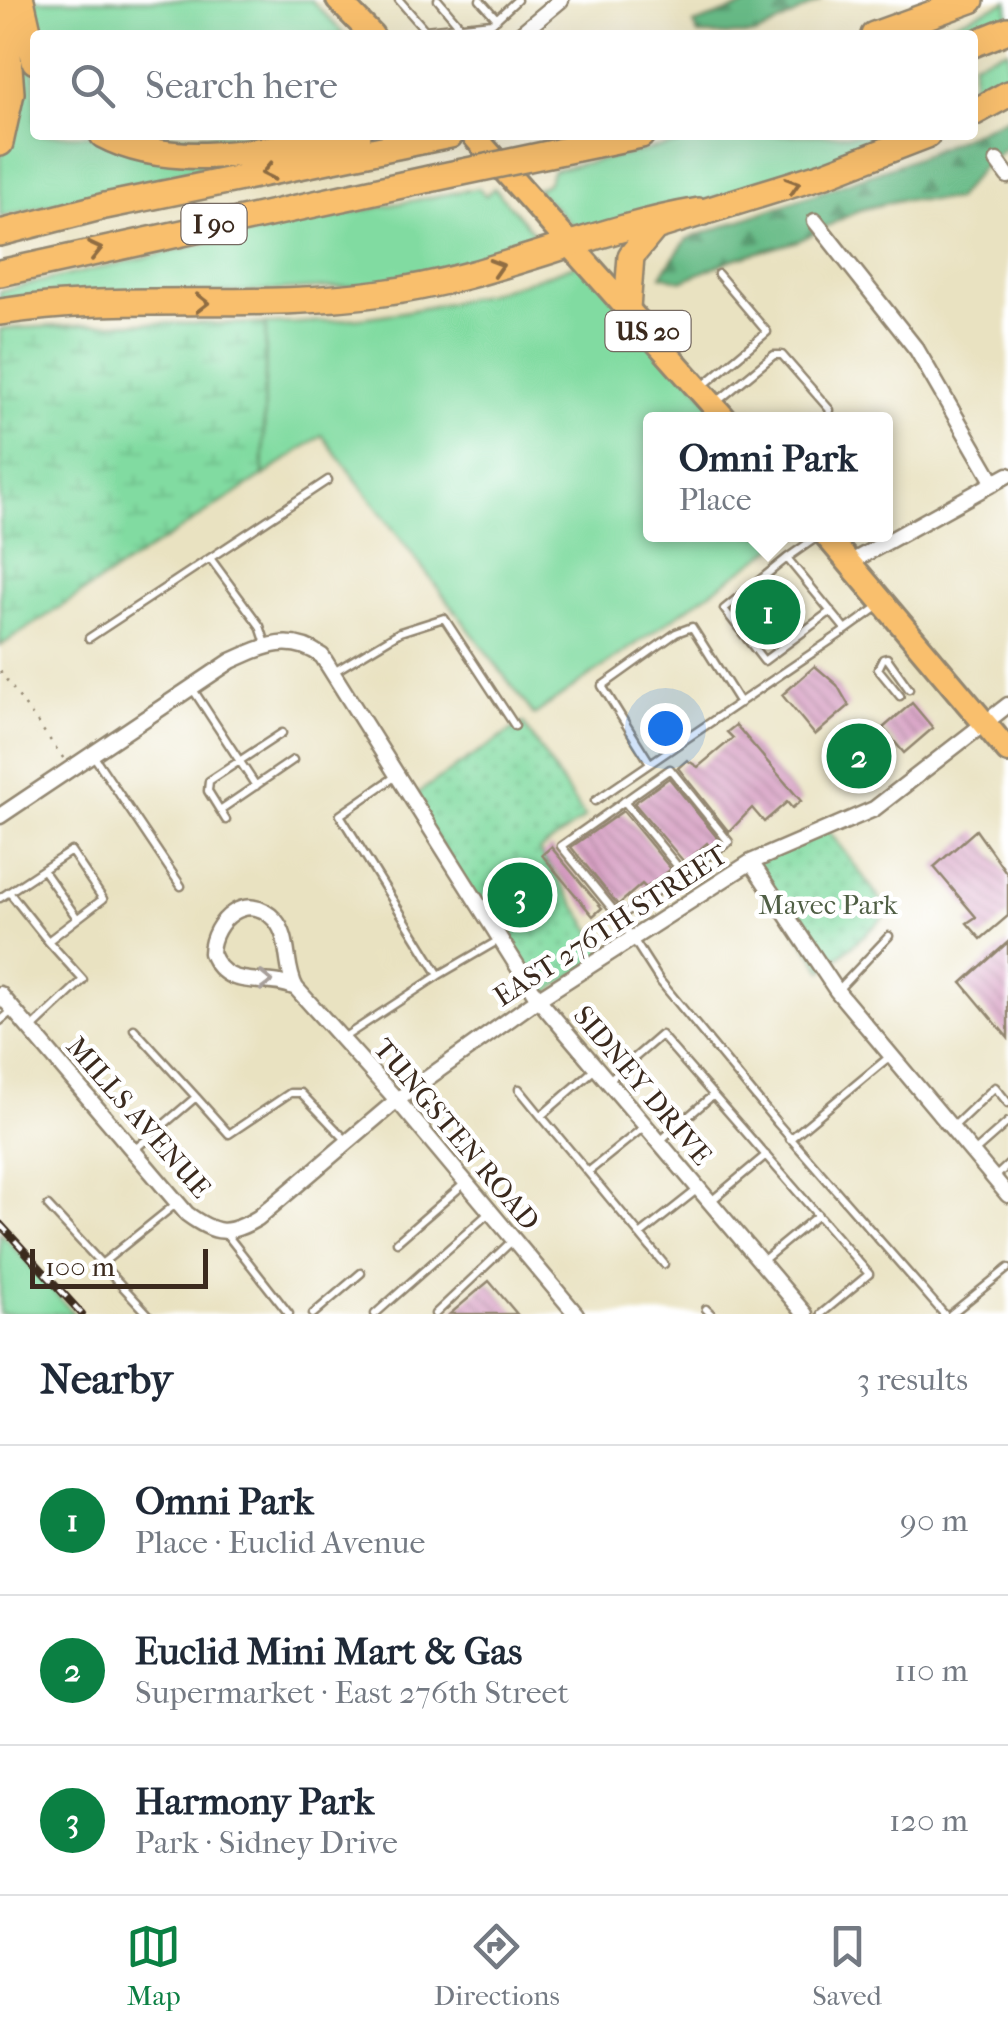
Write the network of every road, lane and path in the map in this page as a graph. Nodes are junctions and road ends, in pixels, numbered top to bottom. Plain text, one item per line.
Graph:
1 (4, 0) edge
2 (21, 0) edge
3 (338, 0) edge
4 (399, 0) edge
5 (438, 0) edge
6 (480, 0) edge
7 (517, 0) edge
8 (561, 0) edge
9 (971, 0) edge
10 (497, 18) junction
11 (460, 26) junction
12 (367, 30) edge
13 (525, 30) edge
14 (888, 30) edge
15 (1008, 30) edge
16 (30, 39) edge
17 (978, 42) edge
18 (1008, 94) edge
19 (978, 109) edge
20 (117, 140) edge
21 (314, 140) edge
22 (426, 140) edge
23 (478, 140) edge
24 (617, 140) edge
25 (913, 140) edge
26 (0, 143) edge
27 (997, 161) dead end
28 (1008, 176) edge
29 (699, 210) junction
30 (815, 221) dead end
31 (0, 233) edge
32 (569, 243) junction
33 (0, 273) edge
34 (718, 274) dead end
35 (628, 308) junction
36 (0, 312) edge
37 (713, 404) edge
38 (830, 412) edge
39 (1001, 479) edge
40 (328, 480) dead end
41 (893, 538) edge
42 (811, 542) edge
43 (830, 542) edge
44 (886, 542) edge
45 (210, 558) junction
46 (788, 558) junction
47 (849, 562) junction
48 (883, 603) junction
49 (831, 611) junction
50 (846, 630) junction
51 (89, 638) dead end
52 (266, 644) junction
53 (0, 671) edge
54 (330, 674) junction
55 (192, 687) junction
56 (909, 688) dead end
57 (900, 696) dead end
58 (740, 703) junction
59 (1008, 706) edge
60 (986, 724) junction
61 (515, 726) dead end
62 (282, 733) dead end
63 (1008, 751) edge
64 (92, 754) junction
65 (239, 760) junction
66 (293, 760) dead end
67 (650, 763) junction
68 (71, 768) junction
69 (396, 776) junction
70 (256, 786) junction
71 (595, 801) dead end
72 (624, 801) junction
73 (220, 810) junction
74 (0, 816) edge
75 (226, 820) dead end
76 (752, 862) junction
77 (43, 870) junction
78 (684, 873) junction
79 (182, 886) dead end
80 (9, 892) junction
81 (0, 898) edge
82 (619, 917) junction
83 (77, 918) junction
84 (889, 936) dead end
85 (630, 938) junction
86 (500, 940) junction
87 (48, 941) junction
88 (439, 975) junction
89 (296, 988) junction
90 (838, 991) junction
91 (0, 994) edge
92 (538, 999) junction
93 (13, 1010) junction
94 (0, 1020) edge
95 (134, 1029) dead end
96 (30, 1030) junction
97 (342, 1038) junction
98 (890, 1056) junction
99 (596, 1068) junction
100 (608, 1081) junction
101 (519, 1090) dead end
102 (713, 1095) junction
103 (196, 1097) junction
104 (397, 1100) junction
105 (1008, 1103) edge
106 (540, 1116) junction
107 (1008, 1122) edge
108 (646, 1126) junction
109 (952, 1128) junction
110 (790, 1139) junction
111 (348, 1142) junction
112 (659, 1142) junction
113 (133, 1151) junction
114 (973, 1153) junction
115 (766, 1155) junction
116 (1008, 1165) edge
117 (588, 1172) junction
118 (994, 1178) junction
119 (466, 1182) junction
120 (698, 1188) junction
121 (1008, 1195) edge
122 (710, 1202) junction
123 (178, 1203) junction
124 (48, 1206) dead end
125 (491, 1212) junction
126 (818, 1215) junction
127 (258, 1218) joint
128 (223, 1230) junction
129 (640, 1235) junction
130 (514, 1240) junction
131 (397, 1242) dead end
132 (761, 1262) junction
133 (664, 1264) dead end
134 (100, 1266) junction
135 (1008, 1268) edge
136 (361, 1273) dead end
137 (569, 1312) edge
138 (799, 1312) edge
139 (148, 1314) edge
140 (288, 1314) edge
141 (312, 1314) edge
142 (375, 1314) edge
143 (435, 1314) edge
144 (821, 1314) edge
145 (948, 1314) edge

1 - 26 highway
2 - 16 highway
3 - 12 main road
4 - 11 lane
5 - 11 lane
6 - 10 lane
7 - 10 lane
8 - 13 street
9 - 14 highway
10 - 11 lane
15 - 17 highway
18 - 19 highway
20 - 21 highway
22 -> 31 highway, I 90
23 - 32 main road, US 20
33 -> 24 highway, I 90, bridge
29 -> 25 highway
27 - 28 street
29 - 32 highway
29 - 35 highway
30 - 39 street
32 - 35 main road, US 20
36 -> 32 highway
34 - 37 lane
35 - 37 main road, US 20
37 - 38 lane
39 - 41 street
40 - 45 lane
42 - 46 lane
43 - 47 main road
44 - 47 street
45 - 51 lane
45 - 52 lane
46 - 49 lane
46 - 49 lane
47 - 48 main road
48 - 50 lane
48 - 60 main road
49 - 50 lane
50 - 58 lane
52 - 54 street, SIDNEY DRIVE
52 - 55 street
53 - 68 path
54 - 61 lane
54 - 69 street, SIDNEY DRIVE
55 - 64 street
55 - 65 lane
56 - 57 lane
58 - 67 lane
58 - 67 lane
59 - 60 street, EAST 276TH STREET
60 - 63 main road
60 - 76 street, EAST 276TH STREET
62 - 65 lane
64 - 68 street
64 - 79 lane
65 - 70 lane
65 - 73 lane
66 - 70 lane
67 - 71 lane
68 - 74 street
69 - 86 street, SIDNEY DRIVE
69 - 88 lane
70 - 73 lane
72 - 78 lane
72 - 78 lane
72 - 82 lane
73 - 75 lane
76 - 85 street, EAST 276TH STREET
76 - 90 street
77 - 80 lane
77 - 83 lane
77 - 83 lane
78 - 82 lane
80 - 81 lane
80 - 87 lane
82 - 85 lane
83 - 87 lane
84 - 90 lane
85 - 92 street, EAST 276TH STREET
85 - 110 lane
86 - 88 lane
86 - 92 street, SIDNEY DRIVE
87 - 96 lane
88 - 97 lane
89 -> 89 street, TUNGSTEN ROAD
89 - 97 street, TUNGSTEN ROAD
90 - 98 street
91 - 93 street, MILLS AVENUE
92 - 99 street, SIDNEY DRIVE
92 - 104 street, EAST 276TH STREET
93 - 94 lane
93 - 96 street, MILLS AVENUE
95 - 103 lane
96 - 113 street, MILLS AVENUE
97 - 104 street, TUNGSTEN ROAD
98 - 109 street
98 - 110 lane
99 - 100 street, SIDNEY DRIVE
99 - 106 lane
100 - 102 lane
100 - 108 street, SIDNEY DRIVE
101 - 106 lane
102 - 112 lane
102 - 115 lane
103 - 111 lane
103 - 113 lane
104 - 111 street, EAST 276TH STREET
104 - 119 street, TUNGSTEN ROAD
105 - 109 lane
106 - 117 lane
107 - 114 lane
108 - 112 street, SIDNEY DRIVE
108 - 117 lane
109 - 114 street
110 - 145 lane
111 - 127 street, EAST 276TH STREET
112 - 120 street, SIDNEY DRIVE
113 - 123 street, MILLS AVENUE
114 - 118 street
115 - 122 lane
115 - 126 lane
116 - 118 lane
117 - 129 lane
118 - 121 street
119 - 125 street, TUNGSTEN ROAD
119 - 131 lane
120 - 122 street, SIDNEY DRIVE
120 - 129 lane
122 - 132 street, SIDNEY DRIVE
123 - 128 street, MILLS AVENUE
123 - 134 lane
124 - 134 lane
125 - 130 street, TUNGSTEN ROAD
125 - 142 lane
126 - 132 lane
126 - 144 lane
127 - 128 street, MILLS AVENUE
128 - 140 lane
129 - 133 lane
130 - 137 street, TUNGSTEN ROAD
130 - 143 lane
132 - 138 street, SIDNEY DRIVE
134 - 139 lane
135 - 145 lane
136 - 141 lane

